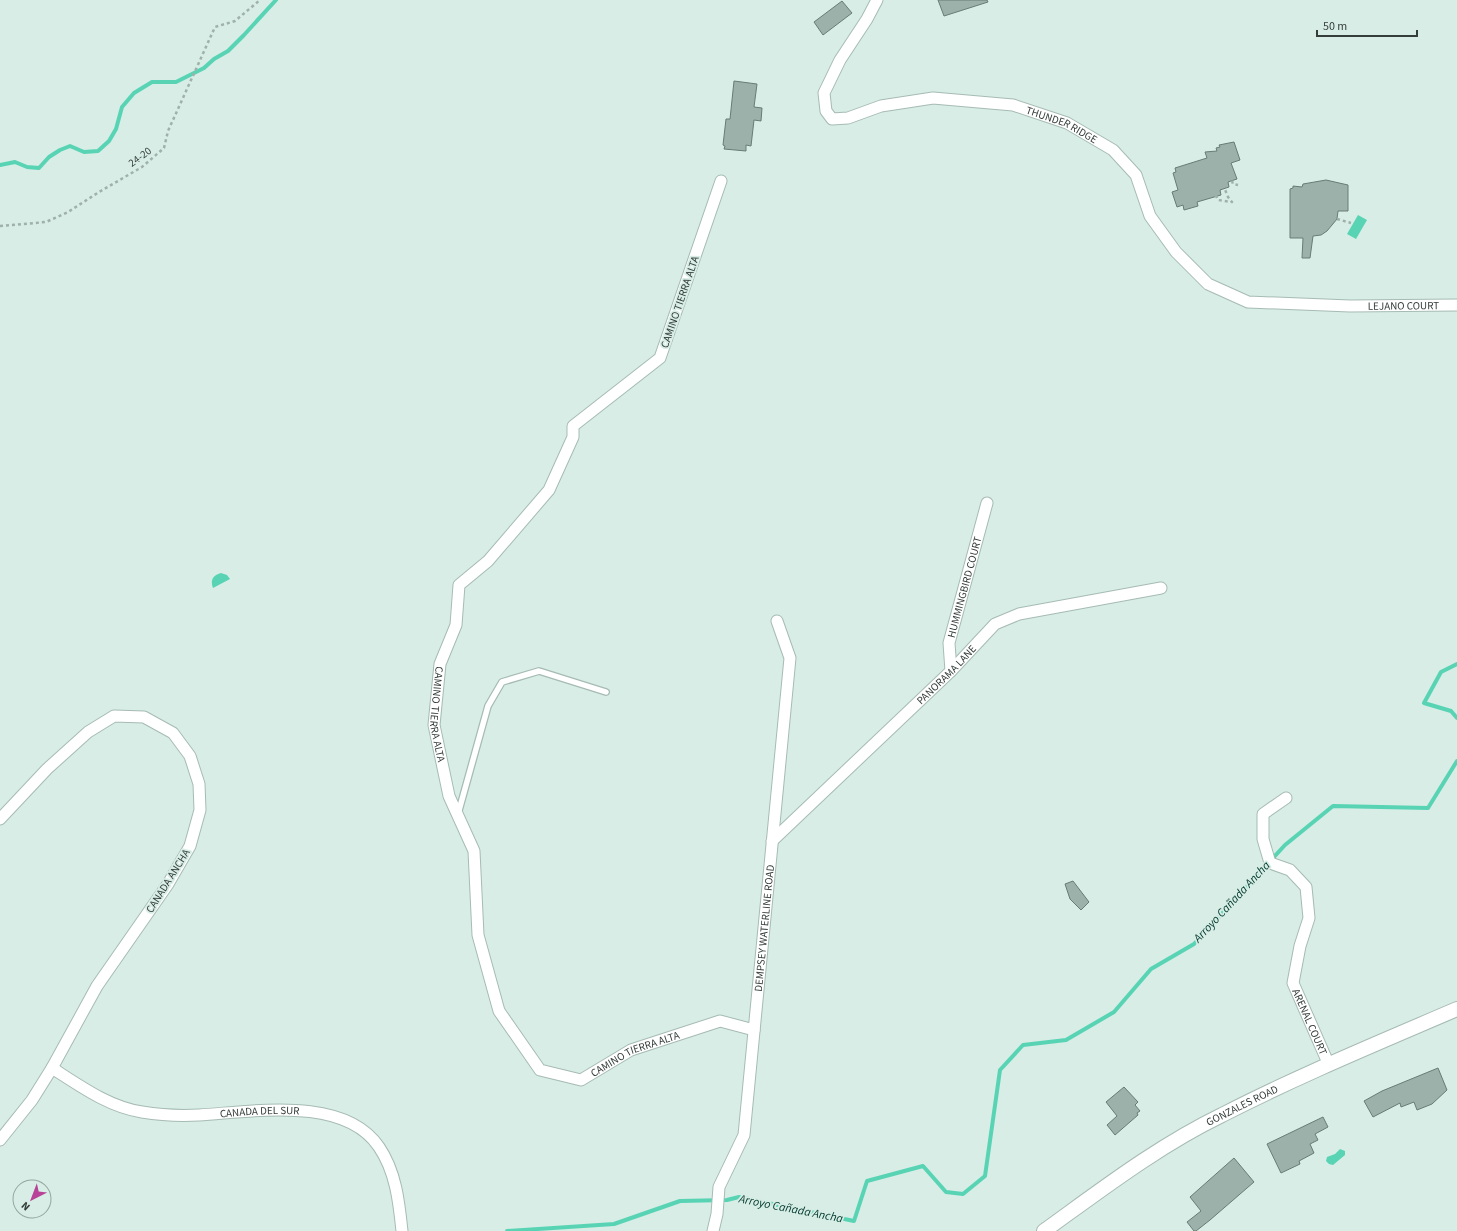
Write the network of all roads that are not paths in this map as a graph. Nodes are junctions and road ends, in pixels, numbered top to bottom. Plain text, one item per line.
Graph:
1 (877, 0) edge
2 (721, 181) dead end
3 (1457, 305) edge
4 (1350, 306) joint
5 (987, 503) dead end
6 (1161, 588) dead end
7 (777, 621) dead end
8 (951, 671) junction
9 (606, 692) dead end
10 (1286, 798) dead end
11 (458, 816) junction
12 (0, 819) edge
13 (772, 841) junction
14 (1457, 1009) edge
15 (754, 1030) junction
16 (1329, 1065) junction
17 (52, 1068) junction
18 (0, 1140) edge
19 (402, 1231) edge
20 (713, 1231) edge
21 (1044, 1231) edge

1 - 4 street, THUNDER RIDGE
2 - 11 street, CAMINO TIERRA ALTA
3 - 4 street, LEJANO COURT
5 - 8 street, HUMMINGBIRD COURT
6 - 8 street, PANORAMA LANE
7 - 13 street, DEMPSEY WATERLINE ROAD
8 - 13 street, PANORAMA LANE
9 - 11 lane
10 - 16 street, ARENAL COURT
11 - 15 street, CAMINO TIERRA ALTA
12 - 17 street, CANADA ANCHA
13 - 15 street, DEMPSEY WATERLINE ROAD
14 - 16 street, GONZALES ROAD
15 - 20 street, DEMPSEY WATERLINE ROAD
16 - 21 street, GONZALES ROAD
17 - 18 street, CANADA ANCHA
17 - 19 street, CANADA DEL SUR

